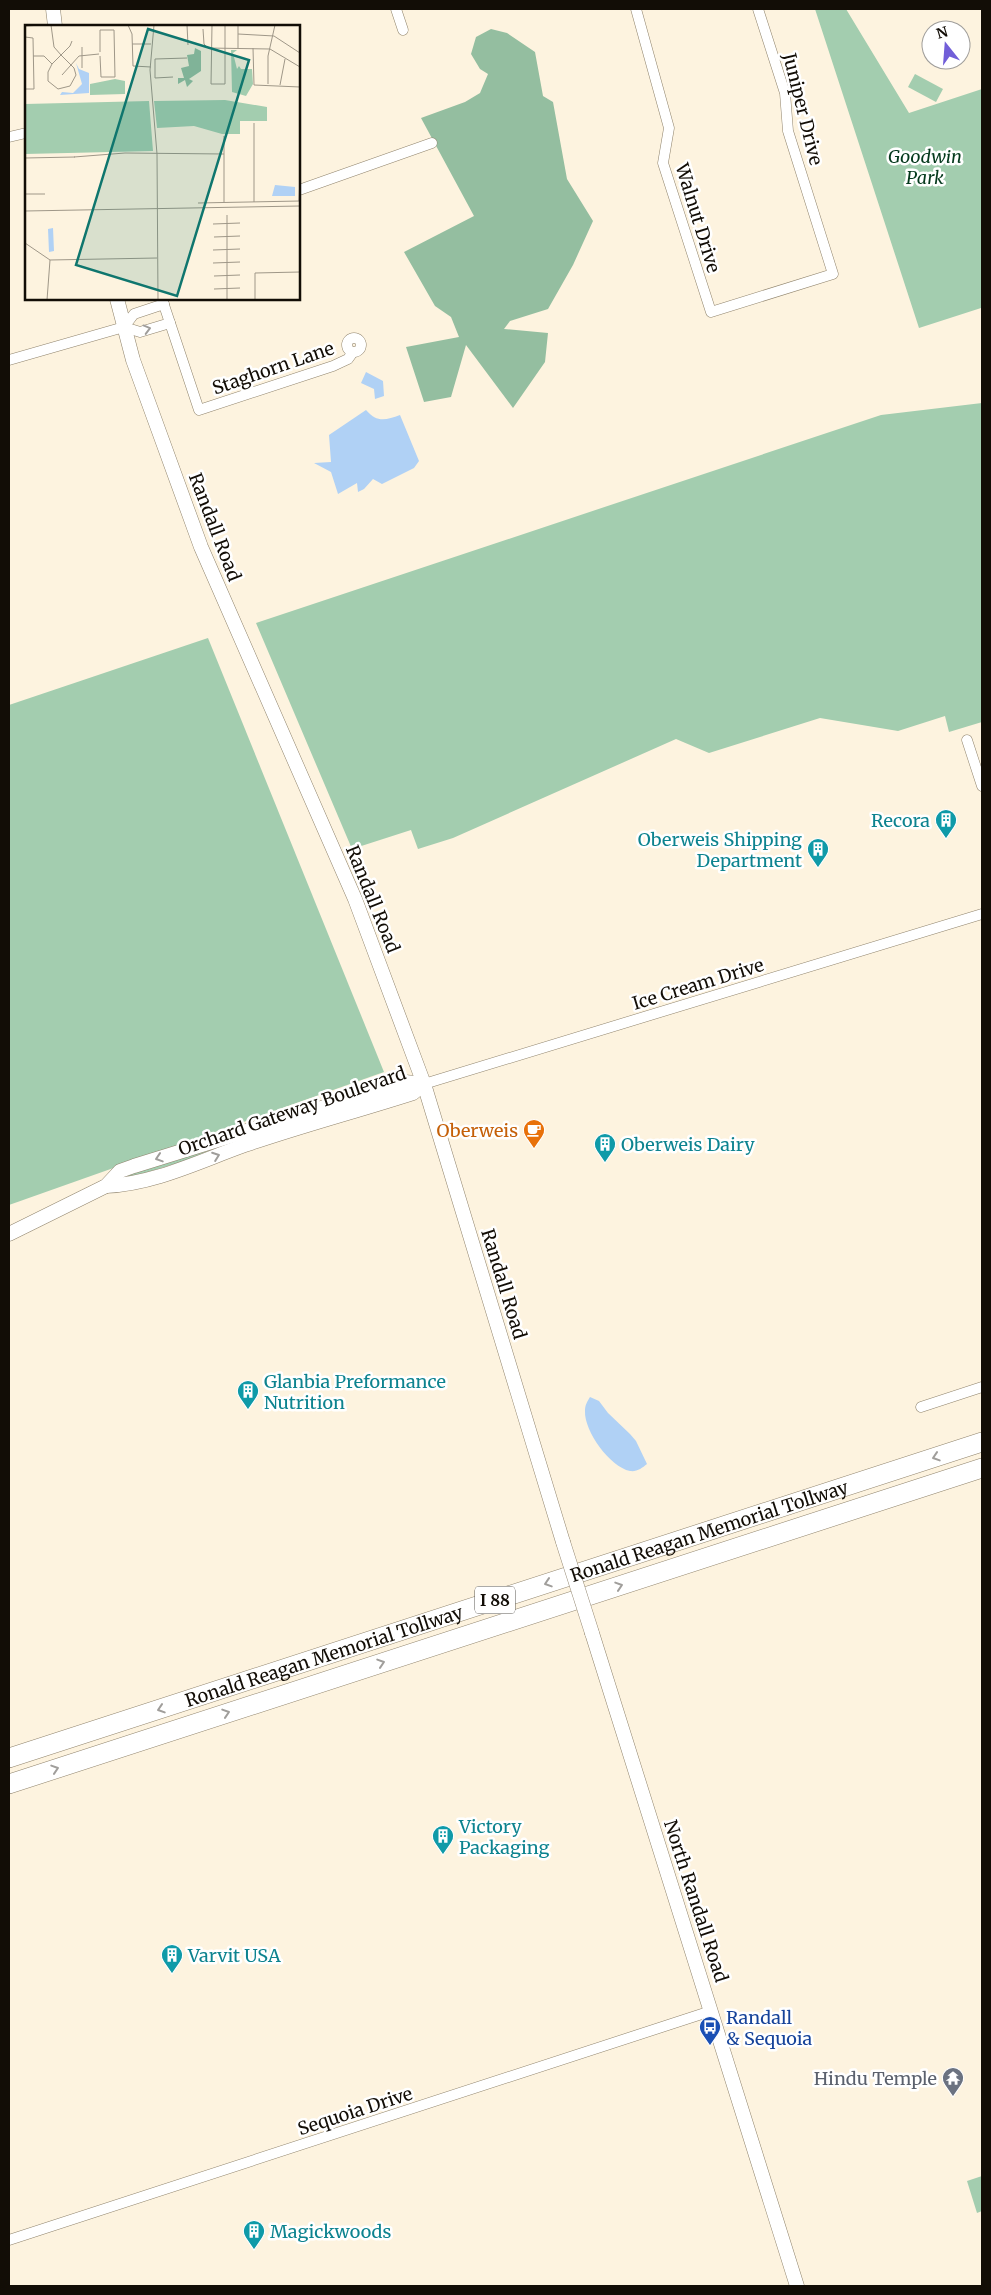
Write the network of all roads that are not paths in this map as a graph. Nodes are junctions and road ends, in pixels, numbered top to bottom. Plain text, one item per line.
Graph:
1 (53, 9) edge
2 (396, 9) edge
3 (636, 9) edge
4 (758, 9) edge
5 (55, 25) edge
6 (403, 30) dead end
7 (25, 134) edge
8 (9, 137) edge
9 (432, 143) dead end
10 (300, 190) edge
11 (833, 274) joint
12 (117, 300) edge
13 (163, 302) edge
14 (170, 322) junction
15 (124, 327) junction
16 (353, 352) dead end
17 (9, 360) edge
18 (967, 740) dead end
19 (982, 786) edge
20 (982, 914) edge
21 (424, 1084) junction
22 (9, 1234) edge
23 (982, 1387) edge
24 (921, 1407) dead end
25 (982, 1442) edge
26 (982, 1468) edge
27 (558, 1527) joint
28 (9, 1758) edge
29 (9, 1784) edge
30 (711, 2011) junction
31 (9, 2240) edge
32 (797, 2286) edge

1 - 5 main road
2 - 6 street
3 - 11 street, Walnut Drive
4 - 11 street, Juniper Drive
7 - 8 street
9 - 10 street
12 - 15 main road, Randall Road
13 - 14 street
13 - 15 street
15 -> 14 street
14 - 16 street, Staghorn Lane
15 - 17 street
15 - 21 main road, Randall Road
18 - 19 street
20 - 21 street, Ice Cream Drive
21 - 22 main road, Orchard Gateway Boulevard
21 - 27 main road, Randall Road
23 - 24 street
25 -> 28 highway, Ronald Reagan Memorial Tollway / I 88
29 -> 26 highway, Ronald Reagan Memorial Tollway / I 88
27 - 30 main road, North Randall Road, bridge
30 - 31 street, Sequoia Drive
30 - 32 main road, North Randall Road

